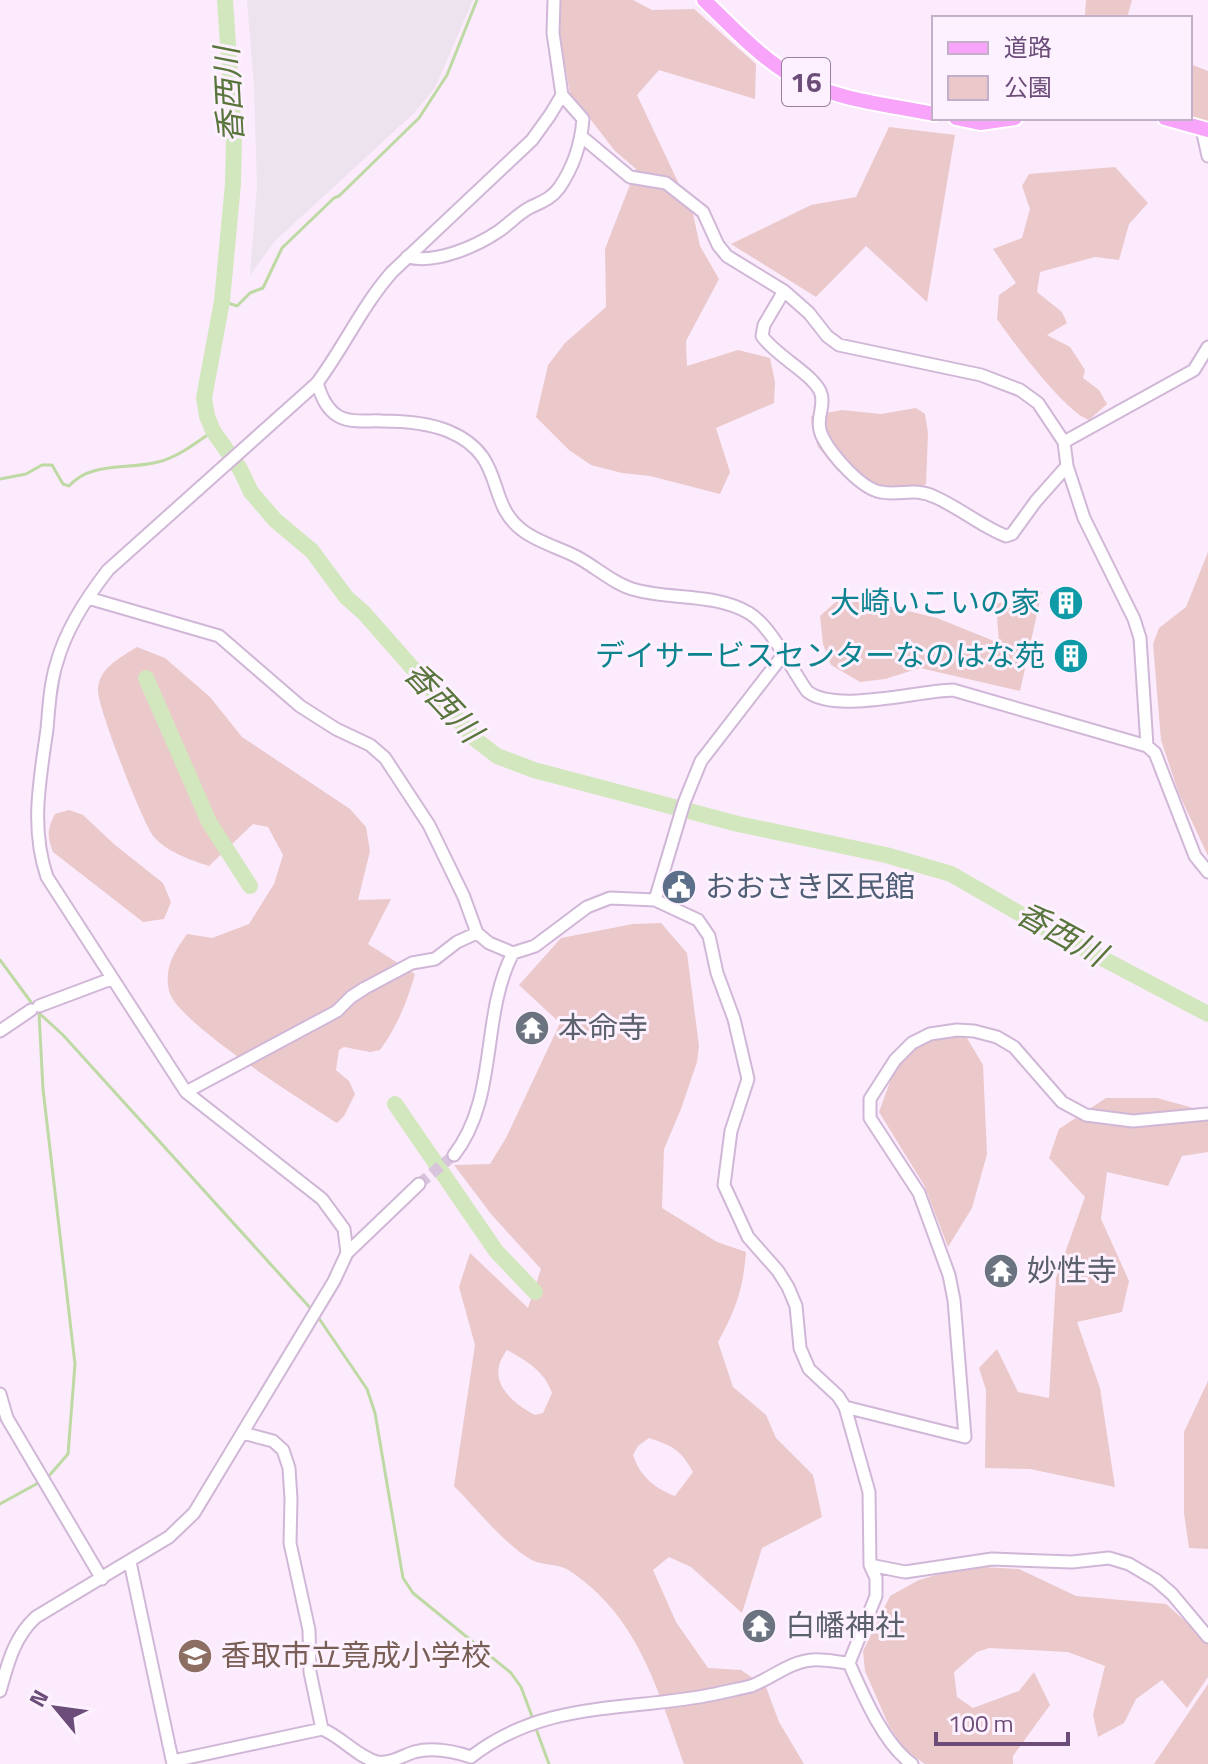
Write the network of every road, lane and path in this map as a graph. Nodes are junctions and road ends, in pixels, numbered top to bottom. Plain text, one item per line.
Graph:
1 (704, 0) edge
2 (553, 1) edge
3 (562, 95) junction
4 (932, 114) edge
5 (966, 120) edge
6 (1001, 120) edge
7 (1172, 120) edge
8 (1205, 130) edge
9 (581, 136) junction
10 (1208, 156) edge
11 (407, 257) junction
12 (784, 291) junction
13 (1208, 347) edge
14 (317, 383) junction
15 (1064, 442) junction
16 (1067, 466) junction
17 (88, 598) junction
18 (783, 655) junction
19 (1147, 746) junction
20 (1208, 872) edge
21 (655, 900) junction
22 (477, 933) junction
23 (513, 953) junction
24 (111, 979) junction
25 (0, 1031) edge
26 (186, 1092) junction
27 (1208, 1114) edge
28 (454, 1155) tunnel mouth
29 (419, 1184) tunnel mouth
30 (347, 1253) junction
31 (0, 1394) edge
32 (845, 1407) junction
33 (243, 1433) junction
34 (130, 1562) junction
35 (870, 1565) junction
36 (102, 1579) junction
37 (1208, 1637) edge
38 (849, 1663) junction
39 (0, 1691) edge
40 (322, 1729) junction
41 (472, 1760) edge
42 (173, 1763) edge
43 (912, 1764) edge

1 - 4 main road, 16
2 - 3 street
3 - 9 street
3 - 11 street
5 - 6 main road
7 - 8 main road
8 - 10 street
9 - 11 street
9 - 12 street
11 - 14 street
12 - 15 street
12 - 16 street
13 - 15 street
14 - 17 street
14 - 18 street
15 - 16 street
16 - 19 street
17 - 22 street
17 - 24 street
18 - 19 street
18 - 21 street
19 - 20 street
21 - 23 street
21 - 32 street
22 - 23 street
22 - 26 street
23 - 28 street
24 - 25 street
24 - 26 street
26 - 30 street
27 - 32 street
29 - 30 street
30 - 33 street
31 - 36 street
32 - 35 street
33 - 34 street
33 - 40 street
34 - 36 street
34 - 42 street
35 - 37 street
35 - 38 street
36 - 39 street
38 - 41 street
38 - 43 street
40 - 41 street
40 - 42 street

